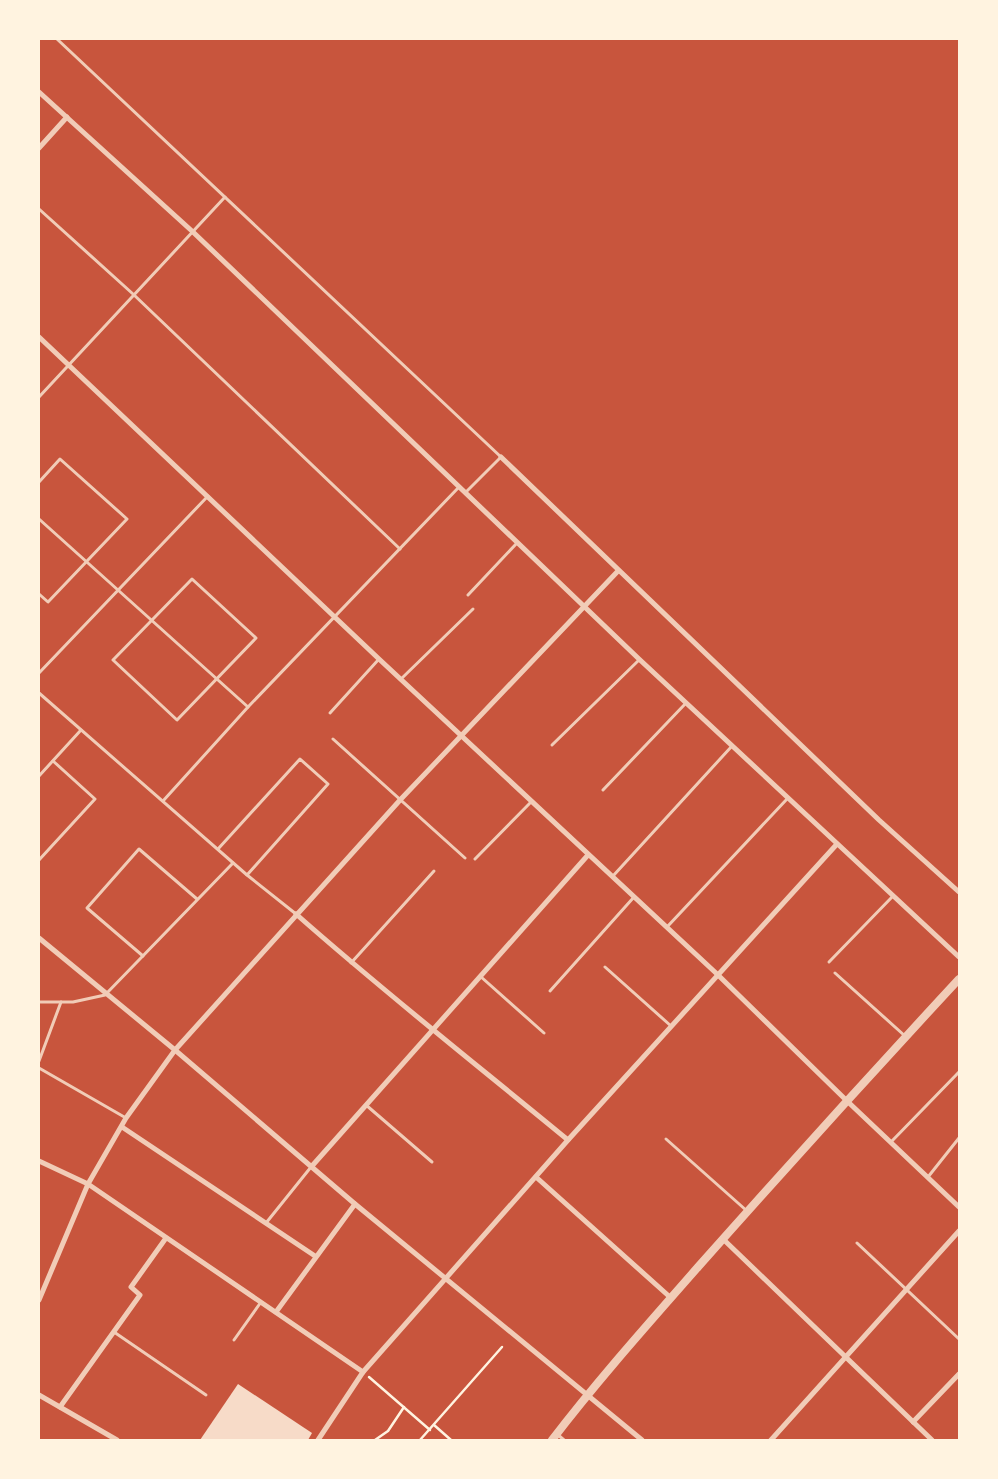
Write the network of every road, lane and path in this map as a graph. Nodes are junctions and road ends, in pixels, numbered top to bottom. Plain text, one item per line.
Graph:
1 (57, 39) edge
2 (39, 92) edge
3 (67, 117) junction
4 (39, 148) edge
5 (225, 197) junction
6 (39, 210) edge
7 (192, 232) junction
8 (133, 294) junction
9 (39, 337) edge
10 (68, 365) junction
11 (39, 397) edge
12 (501, 457) junction
13 (39, 482) edge
14 (460, 487) junction
15 (466, 492) junction
16 (208, 495) junction
17 (39, 519) edge
18 (518, 542) junction
19 (400, 549) junction
20 (86, 562) junction
21 (618, 571) junction
22 (118, 589) junction
23 (39, 594) edge
24 (468, 595) dead end
25 (585, 606) junction
26 (474, 609) dead end
27 (334, 616) junction
28 (153, 619) junction
29 (378, 659) junction
30 (640, 659) junction
31 (39, 673) edge
32 (218, 679) junction
33 (400, 679) junction
34 (39, 693) edge
35 (686, 703) junction
36 (248, 707) junction
37 (330, 712) dead end
38 (81, 730) junction
39 (462, 736) junction
40 (333, 739) dead end
41 (552, 745) dead end
42 (732, 746) junction
43 (53, 761) junction
44 (39, 776) edge
45 (603, 790) dead end
46 (401, 799) junction
47 (788, 799) junction
48 (163, 801) junction
49 (532, 801) junction
50 (837, 844) junction
51 (218, 849) junction
52 (588, 855) junction
53 (465, 858) dead end
54 (475, 859) dead end
55 (39, 860) edge
56 (233, 863) junction
57 (434, 871) dead end
58 (247, 876) junction
59 (613, 876) junction
60 (959, 892) edge
61 (893, 895) junction
62 (634, 897) junction
63 (197, 899) junction
64 (296, 914) junction
65 (667, 927) junction
66 (39, 938) edge
67 (144, 956) junction
68 (959, 957) edge
69 (829, 962) dead end
70 (351, 963) junction
71 (604, 967) dead end
72 (835, 973) dead end
73 (718, 974) junction
74 (480, 975) junction
75 (959, 979) edge
76 (550, 991) dead end
77 (105, 995) junction
78 (39, 1002) edge
79 (61, 1002) junction
80 (671, 1026) junction
81 (433, 1028) junction
82 (544, 1033) dead end
83 (906, 1036) junction
84 (175, 1050) junction
85 (39, 1061) edge
86 (39, 1068) edge
87 (959, 1072) edge
88 (846, 1100) junction
89 (366, 1105) junction
90 (126, 1118) junction
91 (122, 1127) junction
92 (666, 1138) dead end
93 (959, 1138) edge
94 (568, 1140) junction
95 (891, 1142) junction
96 (39, 1161) edge
97 (432, 1162) dead end
98 (312, 1166) junction
99 (536, 1177) junction
100 (928, 1178) junction
101 (88, 1184) junction
102 (355, 1204) junction
103 (959, 1207) edge
104 (747, 1211) junction
105 (266, 1223) junction
106 (959, 1231) edge
107 (166, 1238) junction
108 (723, 1239) junction
109 (857, 1243) dead end
110 (315, 1256) junction
111 (446, 1278) junction
112 (907, 1290) junction
113 (671, 1298) junction
114 (39, 1300) edge
115 (261, 1302) junction
116 (276, 1312) junction
117 (114, 1332) junction
118 (959, 1339) edge
119 (234, 1340) dead end
120 (502, 1347) dead end
121 (846, 1358) junction
122 (363, 1372) junction
123 (959, 1374) edge
124 (587, 1394) junction
125 (39, 1395) edge
126 (206, 1395) dead end
127 (404, 1407) junction
128 (60, 1408) junction
129 (913, 1422) junction
130 (434, 1425) junction
131 (430, 1430) junction
132 (554, 1437) edge
133 (117, 1440) edge
134 (318, 1440) edge
135 (374, 1440) edge
136 (420, 1440) edge
137 (451, 1440) edge
138 (564, 1440) edge
139 (642, 1440) edge
140 (772, 1440) edge
141 (932, 1440) edge

1 - 5 lane
2 - 3 street
3 - 4 street
3 - 7 street
5 - 7 lane
5 - 12 lane
6 - 8 lane
7 - 8 lane
7 - 14 street
8 - 10 lane
8 - 19 lane
9 - 10 street
10 - 11 lane
10 - 16 street
12 - 15 lane
12 - 21 street
13 - 20 lane
14 - 15 street
14 - 19 lane
15 - 18 street
16 - 22 lane
16 - 27 street
17 - 20 lane
18 - 24 lane
18 - 25 street
19 - 27 lane
20 - 22 lane
20 - 23 lane
21 - 25 street
21 - 60 street
22 - 28 lane
22 - 31 lane
25 - 30 street
25 - 39 street
26 - 33 lane
27 - 29 street
27 - 36 lane
28 - 32 lane
28 - 32 lane
28 - 32 lane
29 - 33 street
29 - 37 lane
30 - 35 street
30 - 41 lane
32 - 36 lane
33 - 39 street
34 - 38 lane
35 - 42 street
35 - 45 lane
36 - 48 lane
38 - 43 lane
38 - 48 lane
39 - 46 street
39 - 49 street
40 - 46 lane
42 - 47 street
42 - 59 lane
43 - 44 lane
43 - 55 lane
46 - 53 lane
46 - 64 street
47 - 50 street
47 - 65 lane
48 - 51 lane
49 - 52 street
49 - 54 lane
50 - 61 street
50 - 73 street
51 - 56 lane
51 - 58 lane
52 - 59 street
52 - 74 street
56 - 58 lane
56 - 63 lane
57 - 70 lane
58 - 64 lane
59 - 62 street
61 - 68 street
61 - 69 lane
62 - 65 street
62 - 76 lane
63 - 67 lane
63 - 67 lane
64 - 70 street
64 - 84 street
65 - 73 street
66 - 77 street
67 - 77 lane
70 - 81 street
71 - 80 lane
72 - 83 lane
73 - 80 street
73 - 88 street
74 - 81 street
74 - 82 lane
75 - 83 street
77 - 79 lane
77 - 84 street
78 - 79 lane
79 - 85 lane
80 - 94 street
81 - 89 street
81 - 94 street
83 - 88 street
84 - 90 street
84 - 98 street
86 - 90 lane
87 - 95 lane
88 - 95 street
88 - 104 street
89 - 97 lane
89 - 98 street
90 - 91 street
91 - 101 street
91 - 105 street
92 - 104 lane
93 - 100 lane
94 - 99 street
95 - 100 street
96 - 101 street
98 - 102 street
98 - 105 lane
99 - 111 street
99 - 113 street
100 - 103 street
101 - 107 street
101 - 114 street
102 - 110 street
102 - 111 street
104 - 108 street
105 - 110 street
106 - 112 street
107 - 115 street
107 - 117 street
108 - 113 street
108 - 121 street
109 - 112 lane
110 - 116 street
111 - 122 street
111 - 124 street
112 - 118 lane
112 - 121 street
113 - 124 street
115 - 116 street
115 - 119 lane
116 - 122 street
117 - 126 lane
117 - 128 street
120 - 130 path
121 - 129 street
121 - 140 street
122 - 127 path
122 - 134 street
123 - 129 street
124 - 132 street
124 - 139 street
125 - 128 street
127 - 131 path
127 - 135 path
128 - 133 street
129 - 141 street
130 - 131 path
130 - 137 path
131 - 136 path
132 - 138 lane

